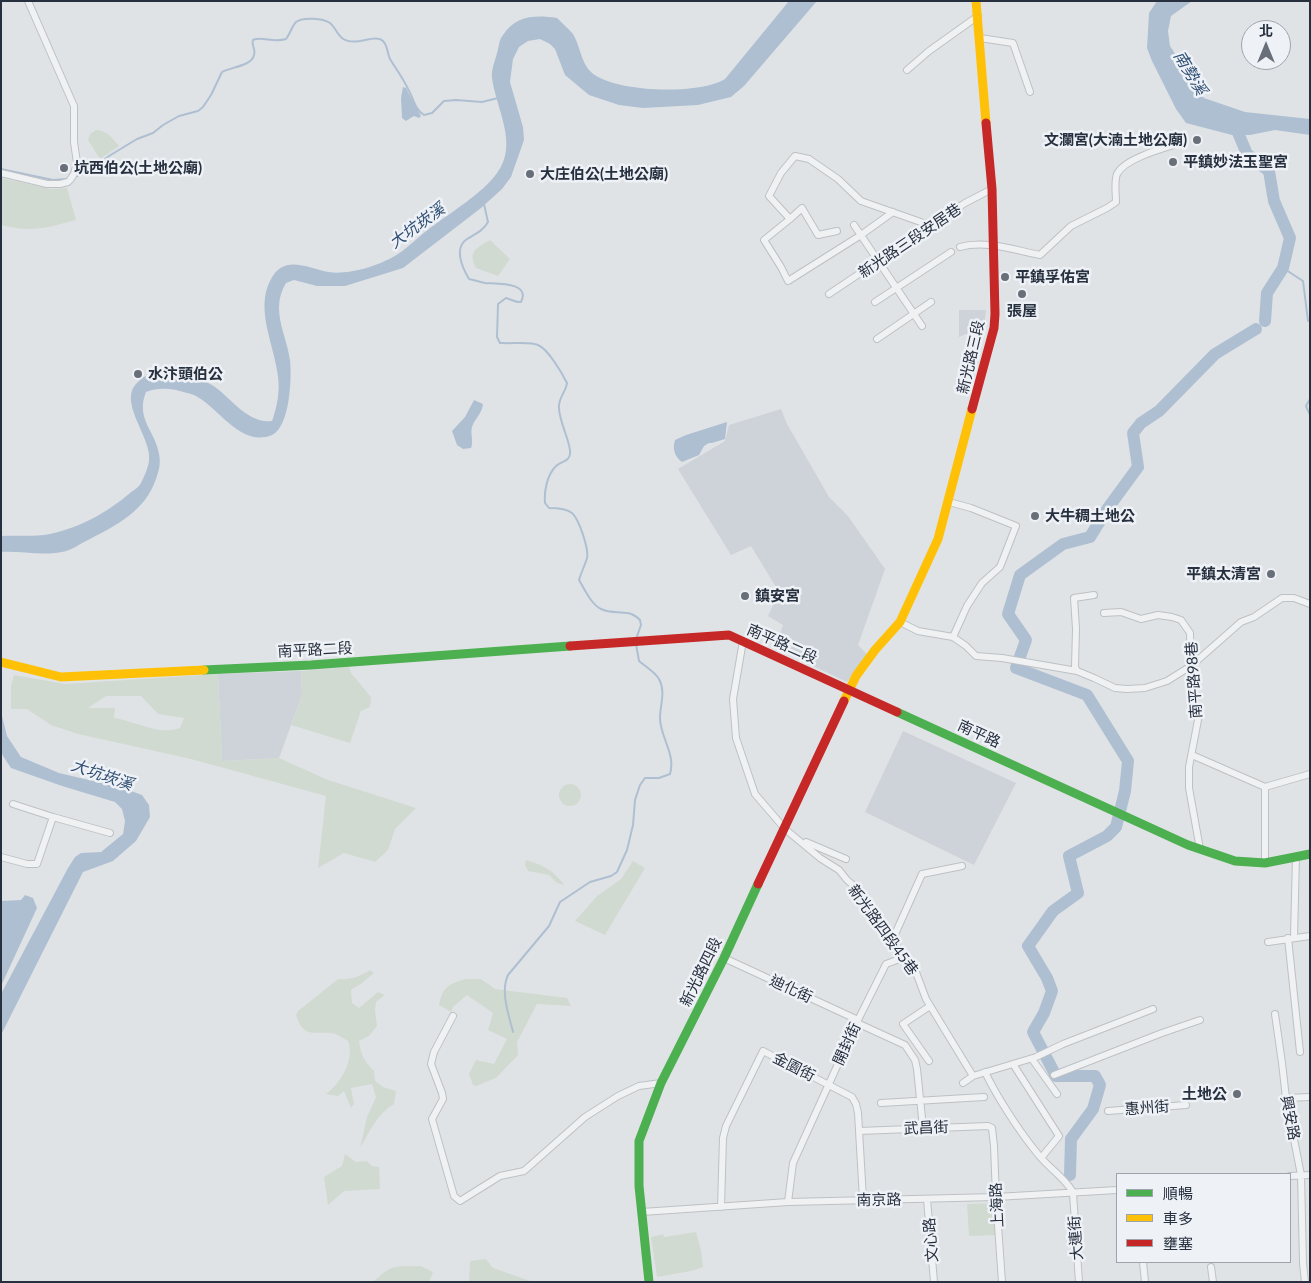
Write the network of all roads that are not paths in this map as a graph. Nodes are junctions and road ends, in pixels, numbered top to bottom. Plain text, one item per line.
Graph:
1 (28, 1) edge
2 (976, 1) edge
3 (978, 16) junction
4 (980, 38) junction
5 (907, 70) dead end
6 (1030, 92) dead end
7 (1176, 144) dead end
8 (1, 174) edge
9 (992, 189) junction
10 (893, 212) junction
11 (790, 219) junction
12 (854, 225) dead end
13 (932, 226) junction
14 (837, 231) dead end
15 (861, 235) junction
16 (993, 245) junction
17 (960, 247) dead end
18 (951, 252) dead end
19 (880, 261) junction
20 (897, 288) junction
21 (829, 294) dead end
22 (876, 302) dead end
23 (932, 302) dead end
24 (915, 314) junction
25 (922, 326) dead end
26 (877, 339) dead end
27 (949, 502) junction
28 (1094, 595) dead end
29 (1310, 604) edge
30 (1104, 613) dead end
31 (900, 622) junction
32 (953, 637) junction
33 (743, 641) junction
34 (4, 663) edge
35 (1191, 666) junction
36 (1077, 671) junction
37 (850, 689) junction
38 (1192, 755) junction
39 (1310, 774) edge
40 (1265, 787) junction
41 (13, 804) dead end
42 (53, 817) junction
43 (785, 829) junction
44 (110, 833) dead end
45 (797, 838) junction
46 (1200, 849) junction
47 (1310, 854) edge
48 (1, 857) edge
49 (1296, 857) junction
50 (846, 860) dead end
51 (1265, 863) junction
52 (962, 866) dead end
53 (1310, 936) edge
54 (1291, 937) junction
55 (892, 941) junction
56 (1268, 942) dead end
57 (905, 957) junction
58 (724, 958) junction
59 (930, 1006) junction
60 (1153, 1009) dead end
61 (1275, 1014) dead end
62 (453, 1016) dead end
63 (1200, 1020) dead end
64 (857, 1021) junction
65 (1300, 1052) dead end
66 (1034, 1058) junction
67 (929, 1061) dead end
68 (1014, 1064) junction
69 (985, 1072) junction
70 (1054, 1075) dead end
71 (973, 1076) junction
72 (661, 1083) junction
73 (963, 1083) dead end
74 (828, 1085) junction
75 (1057, 1094) dead end
76 (984, 1097) dead end
77 (1310, 1097) edge
78 (1286, 1098) junction
79 (920, 1100) junction
80 (881, 1103) dead end
81 (1186, 1105) dead end
82 (1108, 1111) dead end
83 (923, 1128) junction
84 (992, 1128) joint
85 (859, 1131) junction
86 (1041, 1158) junction
87 (1301, 1175) junction
88 (1310, 1175) edge
89 (1291, 1176) edge
90 (1116, 1190) edge
91 (1073, 1193) junction
92 (996, 1197) junction
93 (928, 1199) junction
94 (863, 1200) junction
95 (788, 1202) junction
96 (721, 1207) junction
97 (642, 1212) junction
98 (1144, 1263) edge
99 (1211, 1267) dead end
100 (649, 1282) edge
101 (934, 1282) edge
102 (1002, 1282) edge
103 (1079, 1282) edge
104 (1145, 1282) edge
105 (1213, 1282) edge
106 (1305, 1282) edge

1 - 8 street
2 - 3 street, 新光路三段
3 - 4 street, 新光路三段
3 - 5 street
4 - 6 street
4 - 9 street, 新光路三段
7 - 16 street
9 - 13 street, 新光路三段安居巷
9 - 16 street, 新光路三段
10 - 11 street
10 - 13 street
10 - 15 street
11 - 14 street
11 - 15 street
12 - 15 street
13 - 19 street, 新光路三段安居巷
15 - 19 street
16 - 17 street
16 - 27 street, 新光路三段
18 - 20 street
19 - 20 street
19 - 21 street, 新光路三段安居巷
20 - 22 street
20 - 24 street
23 - 24 street
24 - 25 street
24 - 26 street
27 - 31 street, 新光路三段
27 - 32 street
28 - 36 street
29 - 35 street
30 - 35 street, 南平路98巷
31 - 32 street
31 - 37 street, 新光路三段
32 - 36 street
33 - 34 street, 南平路二段
33 - 37 street, 南平路二段
33 - 43 street, 新光路四段45巷
35 - 36 street
35 - 38 street, 南平路98巷
37 - 43 street, 新光路四段
37 - 46 street, 南平路
38 - 40 street
38 - 46 street, 南平路98巷
39 - 40 street
40 - 51 street
41 - 42 street
42 - 44 street
42 - 48 street
43 - 45 street, 新光路四段45巷
43 - 58 street, 新光路四段
45 - 50 street
45 - 55 street, 新光路四段45巷
46 - 51 street
47 - 49 street
49 - 51 street
49 - 54 street
52 - 55 street
53 - 54 street
54 - 56 street
54 - 65 street
55 - 57 street, 新光路四段45巷
57 - 59 street, 新光路四段45巷
57 - 64 street, 開封街
58 - 64 street, 迪化街
58 - 72 street, 新光路四段
59 - 67 street
59 - 71 street, 新光路四段45巷
60 - 66 street
61 - 78 street, 興安路
62 - 72 street
63 - 70 street
64 - 74 street, 開封街
64 - 79 street, 迪化街
66 - 68 street
66 - 75 street
68 - 69 street
68 - 86 street
69 - 71 street
69 - 86 street
71 - 73 street
72 - 97 street, 新光路四段
74 - 85 street, 金園街
74 - 95 street, 開封街
74 - 96 street, 金園街
76 - 79 street
77 - 78 street
78 - 87 street, 興安路
79 - 80 street
79 - 83 street, 迪化街
81 - 82 street, 惠州街
83 - 84 street, 武昌街
83 - 85 street, 武昌街
84 - 92 street, 上海路
85 - 94 street, 金園街
86 - 91 street
87 - 88 street
87 - 89 street
87 - 106 street, 興安路
90 - 91 street, 南京路
91 - 92 street, 南京路
91 - 103 street, 大連街
92 - 93 street, 南京路
92 - 102 street, 上海路
93 - 94 street, 南京路
93 - 101 street, 文心路
94 - 95 street, 南京路
95 - 96 street, 南京路
96 - 97 street, 南京路
97 - 100 street, 新光路四段
98 - 104 street
99 - 105 street

